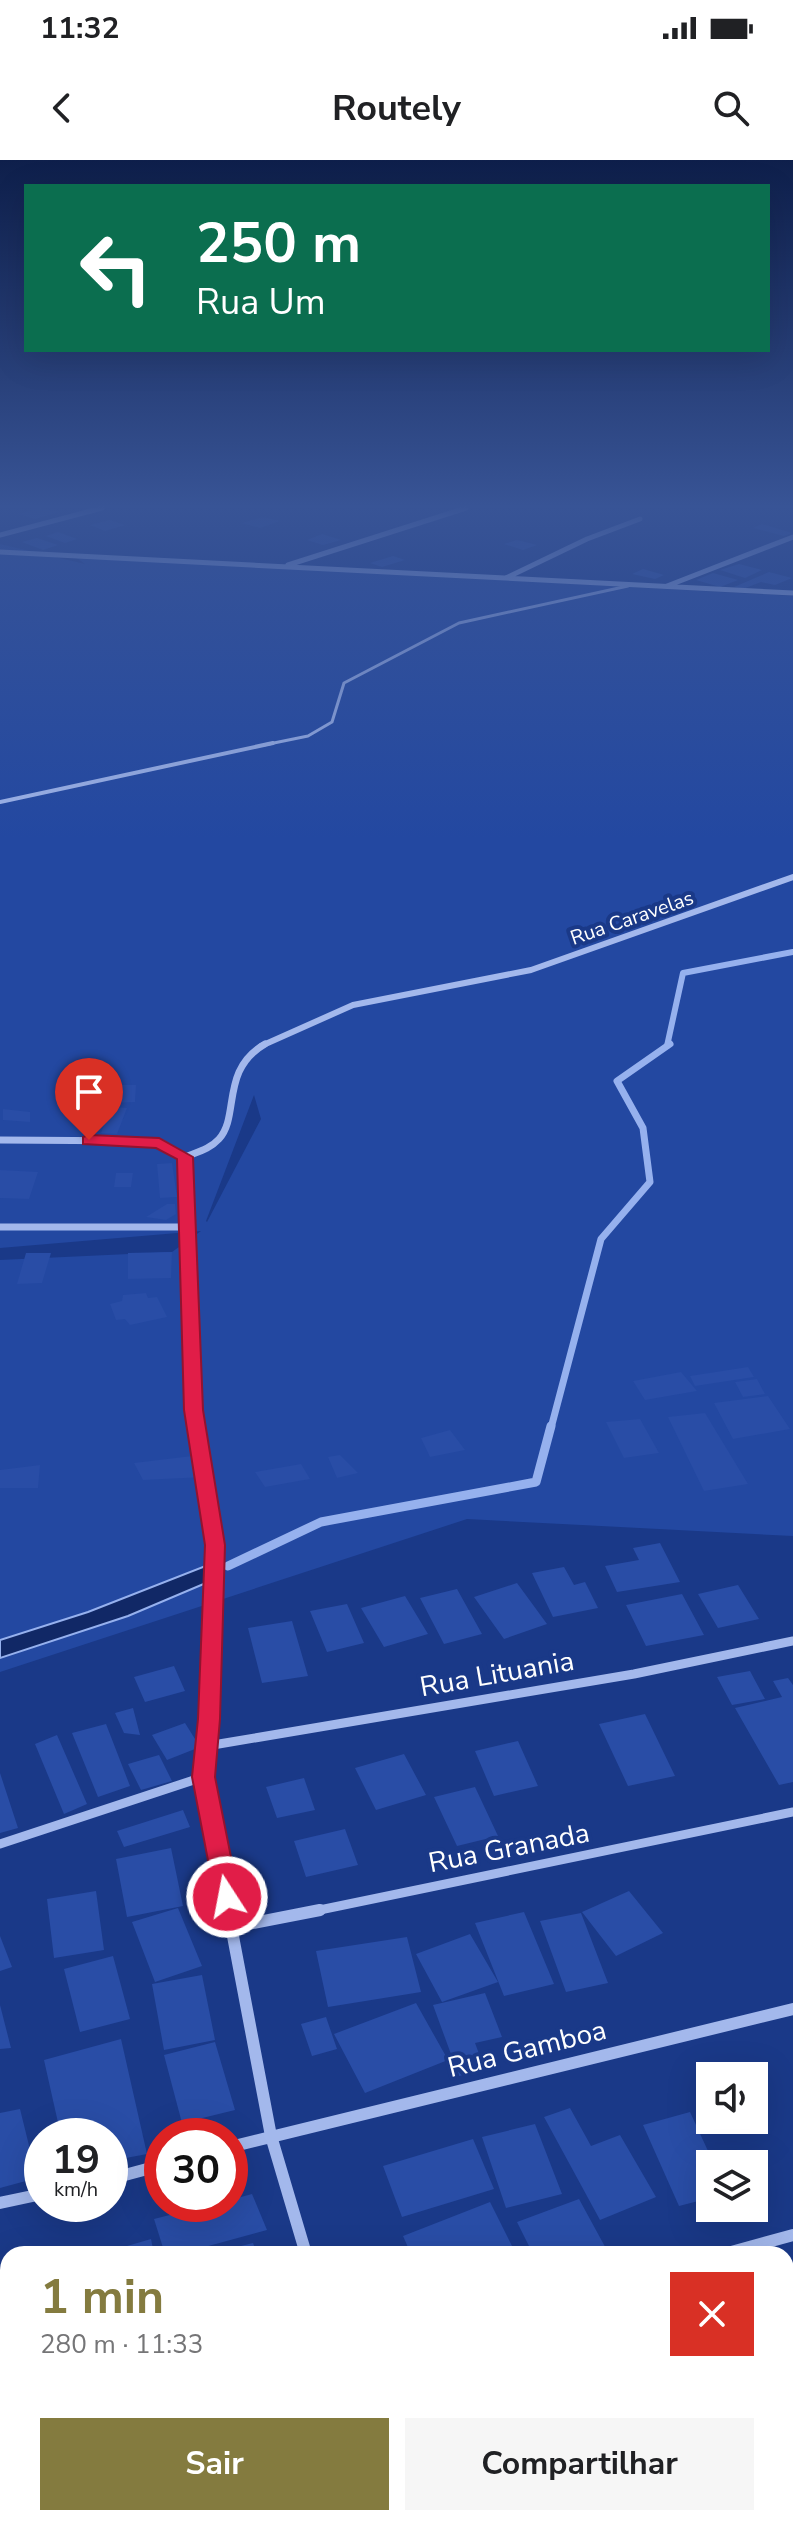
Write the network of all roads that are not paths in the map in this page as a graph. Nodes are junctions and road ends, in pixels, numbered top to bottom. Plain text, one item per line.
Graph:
1 (480, 618) edge
2 (0, 802) edge
3 (793, 877) edge
4 (0, 1140) edge
5 (185, 1157) junction
6 (0, 1227) edge
7 (185, 1227) junction
8 (793, 1641) edge
9 (207, 1746) junction
10 (203, 1777) junction
11 (793, 1812) edge
12 (0, 1844) edge
13 (233, 1927) junction
14 (793, 2009) edge
15 (271, 2136) junction
16 (248, 2142) edge
17 (24, 2198) edge
18 (0, 2203) edge
19 (793, 2235) edge
20 (304, 2246) edge
21 (753, 2246) edge

1 - 2 lane
3 - 5 street, Rua Caravelas
4 - 5 street
5 - 7 street
6 - 7 street
7 - 9 street
8 - 9 street, Rua Lituania
9 - 10 street
10 - 12 street
10 - 13 street
11 - 13 street, Rua Granada
13 - 15 street
14 - 15 street, Rua Gamboa
15 - 16 street, Rua Gamboa
15 - 20 street
17 - 18 street
19 - 21 street

